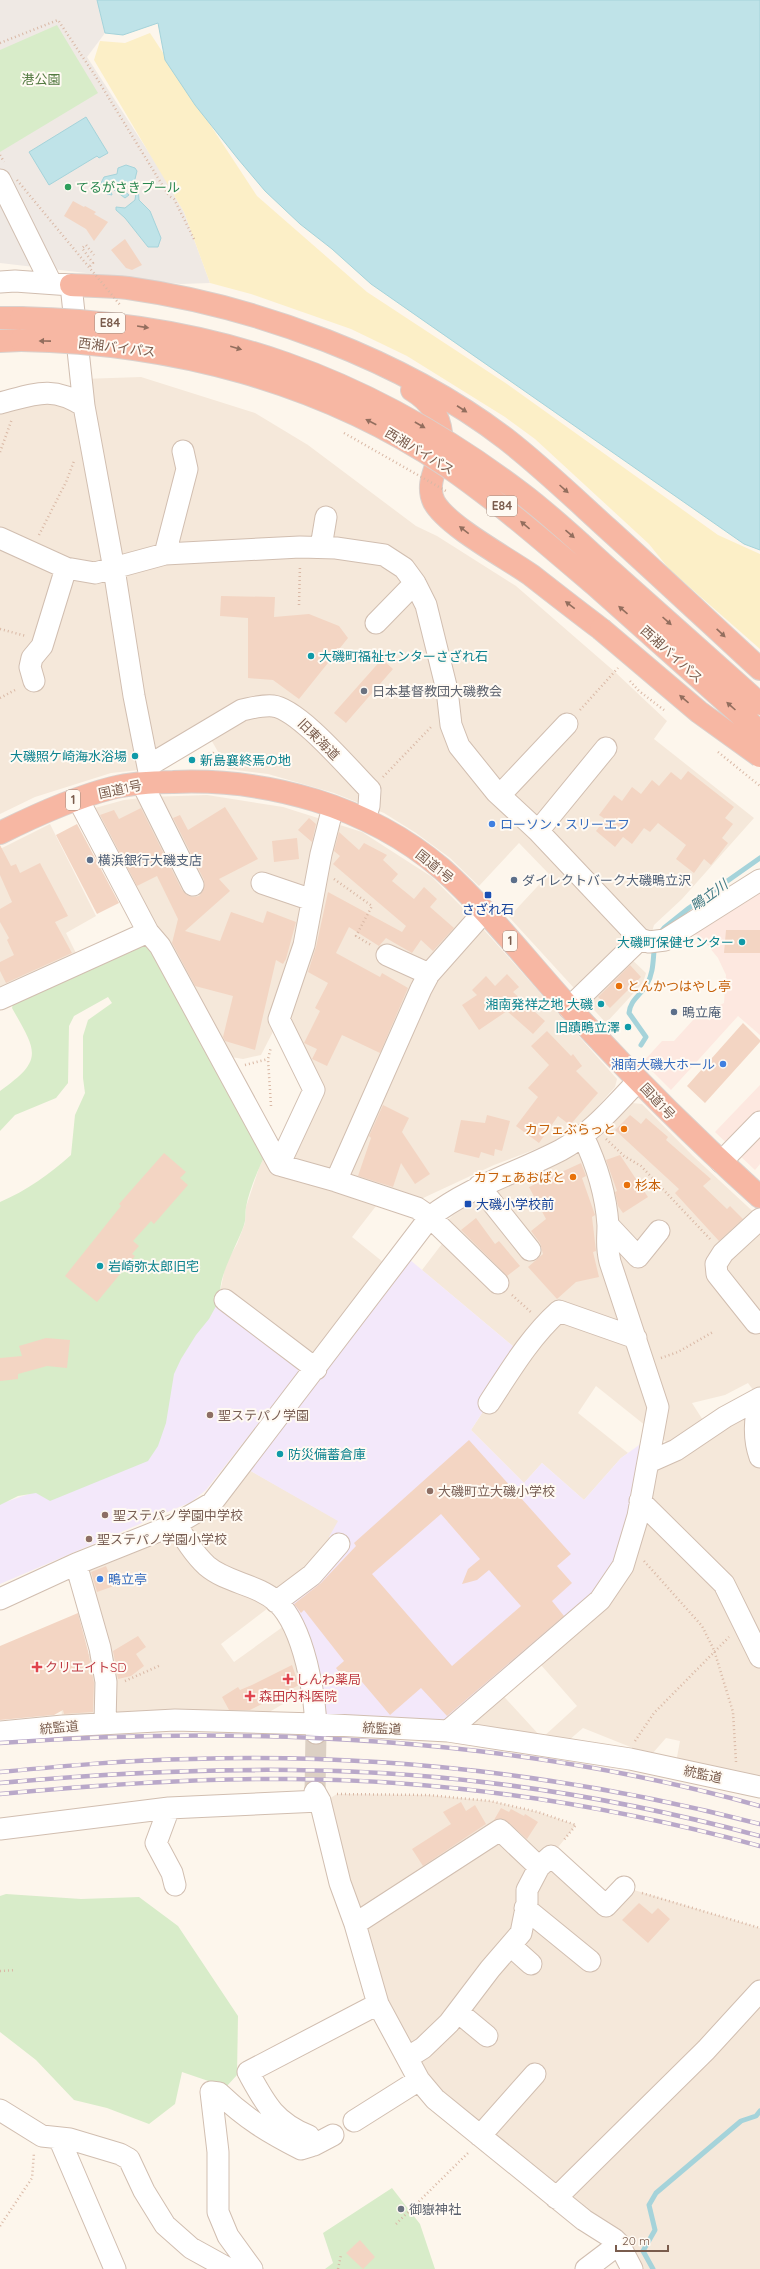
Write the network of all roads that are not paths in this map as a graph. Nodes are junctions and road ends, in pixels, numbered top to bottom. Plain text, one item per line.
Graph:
1 (9, 180) edge
2 (0, 282) edge
3 (61, 284) junction
4 (0, 318) edge
5 (0, 341) edge
6 (340, 348) junction
7 (10, 400) edge
8 (84, 406) junction
9 (183, 451) dead end
10 (326, 517) dead end
11 (0, 538) edge
12 (321, 547) junction
13 (165, 554) junction
14 (66, 568) junction
15 (114, 569) junction
16 (408, 572) junction
17 (376, 623) dead end
18 (760, 669) edge
19 (34, 681) dead end
20 (760, 704) edge
21 (567, 724) road end
22 (760, 732) edge
23 (760, 756) edge
24 (600, 761) dead end
25 (147, 777) junction
26 (500, 795) junction
27 (78, 799) junction
28 (333, 807) junction
29 (365, 819) junction
30 (538, 831) junction
31 (0, 833) edge
32 (760, 880) edge
33 (262, 883) dead end
34 (193, 885) dead end
35 (312, 900) junction
36 (484, 912) junction
37 (148, 932) junction
38 (640, 939) junction
39 (387, 955) road end
40 (429, 974) junction
41 (0, 999) edge
42 (569, 1008) junction
43 (638, 1081) junction
44 (760, 1122) edge
45 (592, 1135) junction
46 (721, 1162) junction
47 (279, 1165) junction
48 (336, 1181) junction
49 (479, 1186) junction
50 (760, 1198) edge
51 (430, 1217) junction
52 (760, 1219) edge
53 (608, 1225) junction
54 (660, 1231) dead end
55 (530, 1250) dead end
56 (498, 1283) road end
57 (225, 1300) dead end
58 (756, 1322) dead end
59 (636, 1338) junction
60 (316, 1369) junction
61 (760, 1398) edge
62 (489, 1403) dead end
63 (653, 1434) junction
64 (676, 1450) junction
65 (760, 1457) edge
66 (649, 1462) junction
67 (640, 1501) junction
68 (176, 1524) junction
69 (339, 1544) dead end
70 (76, 1564) junction
71 (0, 1599) edge
72 (276, 1602) junction
73 (755, 1636) edge
74 (760, 1657) edge
75 (105, 1723) junction
76 (316, 1728) junction
77 (448, 1731) junction
78 (0, 1732) edge
79 (760, 1787) edge
80 (169, 1808) junction
81 (0, 1829) edge
82 (545, 1861) junction
83 (175, 1885) dead end
84 (624, 1887) road end
85 (525, 1908) junction
86 (355, 1924) junction
87 (511, 1946) junction
88 (590, 1961) dead end
89 (531, 1964) dead end
90 (760, 1991) edge
91 (378, 2004) junction
92 (458, 2012) junction
93 (487, 2036) dead end
94 (407, 2058) junction
95 (419, 2080) junction
96 (524, 2080) dead end
97 (0, 2110) edge
98 (354, 2121) dead end
99 (333, 2135) dead end
100 (50, 2137) junction
101 (481, 2137) junction
102 (314, 2145) junction
103 (556, 2198) junction
104 (619, 2244) junction
105 (115, 2269) edge
106 (229, 2269) edge
107 (252, 2269) edge
108 (586, 2269) edge
109 (632, 2269) edge

1 - 3 street
2 - 3 street
3 - 6 highway
3 - 8 street
4 -> 20 highway, 西湘バイパス / E84, bridge
22 -> 5 highway, 西湘バイパス / E84, bridge
6 -> 18 highway
23 -> 6 highway, bridge
7 - 8 street
8 - 15 street
9 - 13 street
10 - 12 street
11 - 14 street
12 - 13 street
12 - 16 street
13 - 15 street
14 - 15 street
14 - 19 street
15 - 25 street
16 - 17 street
16 - 26 street
21 - 26 street
24 - 30 street
25 - 27 highway, 国道1号 / 1
25 - 28 highway, 国道1号 / 1
25 - 29 street, 旧東海道
25 - 34 street
26 - 30 street
27 - 31 highway, 国道1号 / 1
27 - 37 street
28 - 29 highway, 国道1号 / 1
28 - 35 street
29 - 36 highway, 国道1号 / 1
30 - 38 street
32 - 38 street
33 - 35 street
35 - 47 street
36 - 40 street
36 - 42 highway, 国道1号 / 1
37 - 41 street
37 - 47 street
38 - 42 street
39 - 40 street
40 - 48 street
42 - 43 highway, 国道1号 / 1
43 - 45 street
43 - 46 highway, 国道1号 / 1
44 - 46 street
45 - 49 street
45 - 53 street
46 - 50 highway, 国道1号 / 1
47 - 48 street
48 - 51 street
49 - 51 street
49 - 55 street
51 - 56 street
51 - 60 street
52 - 58 street
53 - 54 street
53 - 59 street
57 - 60 street
59 - 62 street
59 - 63 street
60 - 68 street
61 - 64 street
61 - 65 street
63 - 64 street
63 - 66 street
64 - 66 street
66 - 67 street
67 - 73 street
67 - 77 street
68 - 70 street
68 - 72 street
69 - 72 street
70 - 71 street
70 - 75 street
72 - 76 street
73 - 74 street
75 - 76 street, 統監道
75 - 78 street, 統監道
76 - 77 street, 統監道
77 - 79 street, 統監道
80 - 81 street
80 - 83 street
80 - 86 street
82 - 84 street
82 - 85 street
82 - 86 street
85 - 87 street
85 - 88 street
86 - 91 street
87 - 89 street
87 - 92 street
90 - 103 street
91 - 94 street
91 - 102 street
92 - 93 street
92 - 94 street
94 - 95 street
95 - 98 street
95 - 101 street
96 - 101 street
97 - 100 street
99 - 102 street
100 - 105 street
100 - 106 street
101 - 103 street
102 - 107 street
103 - 104 street
104 - 108 street
104 - 109 street

